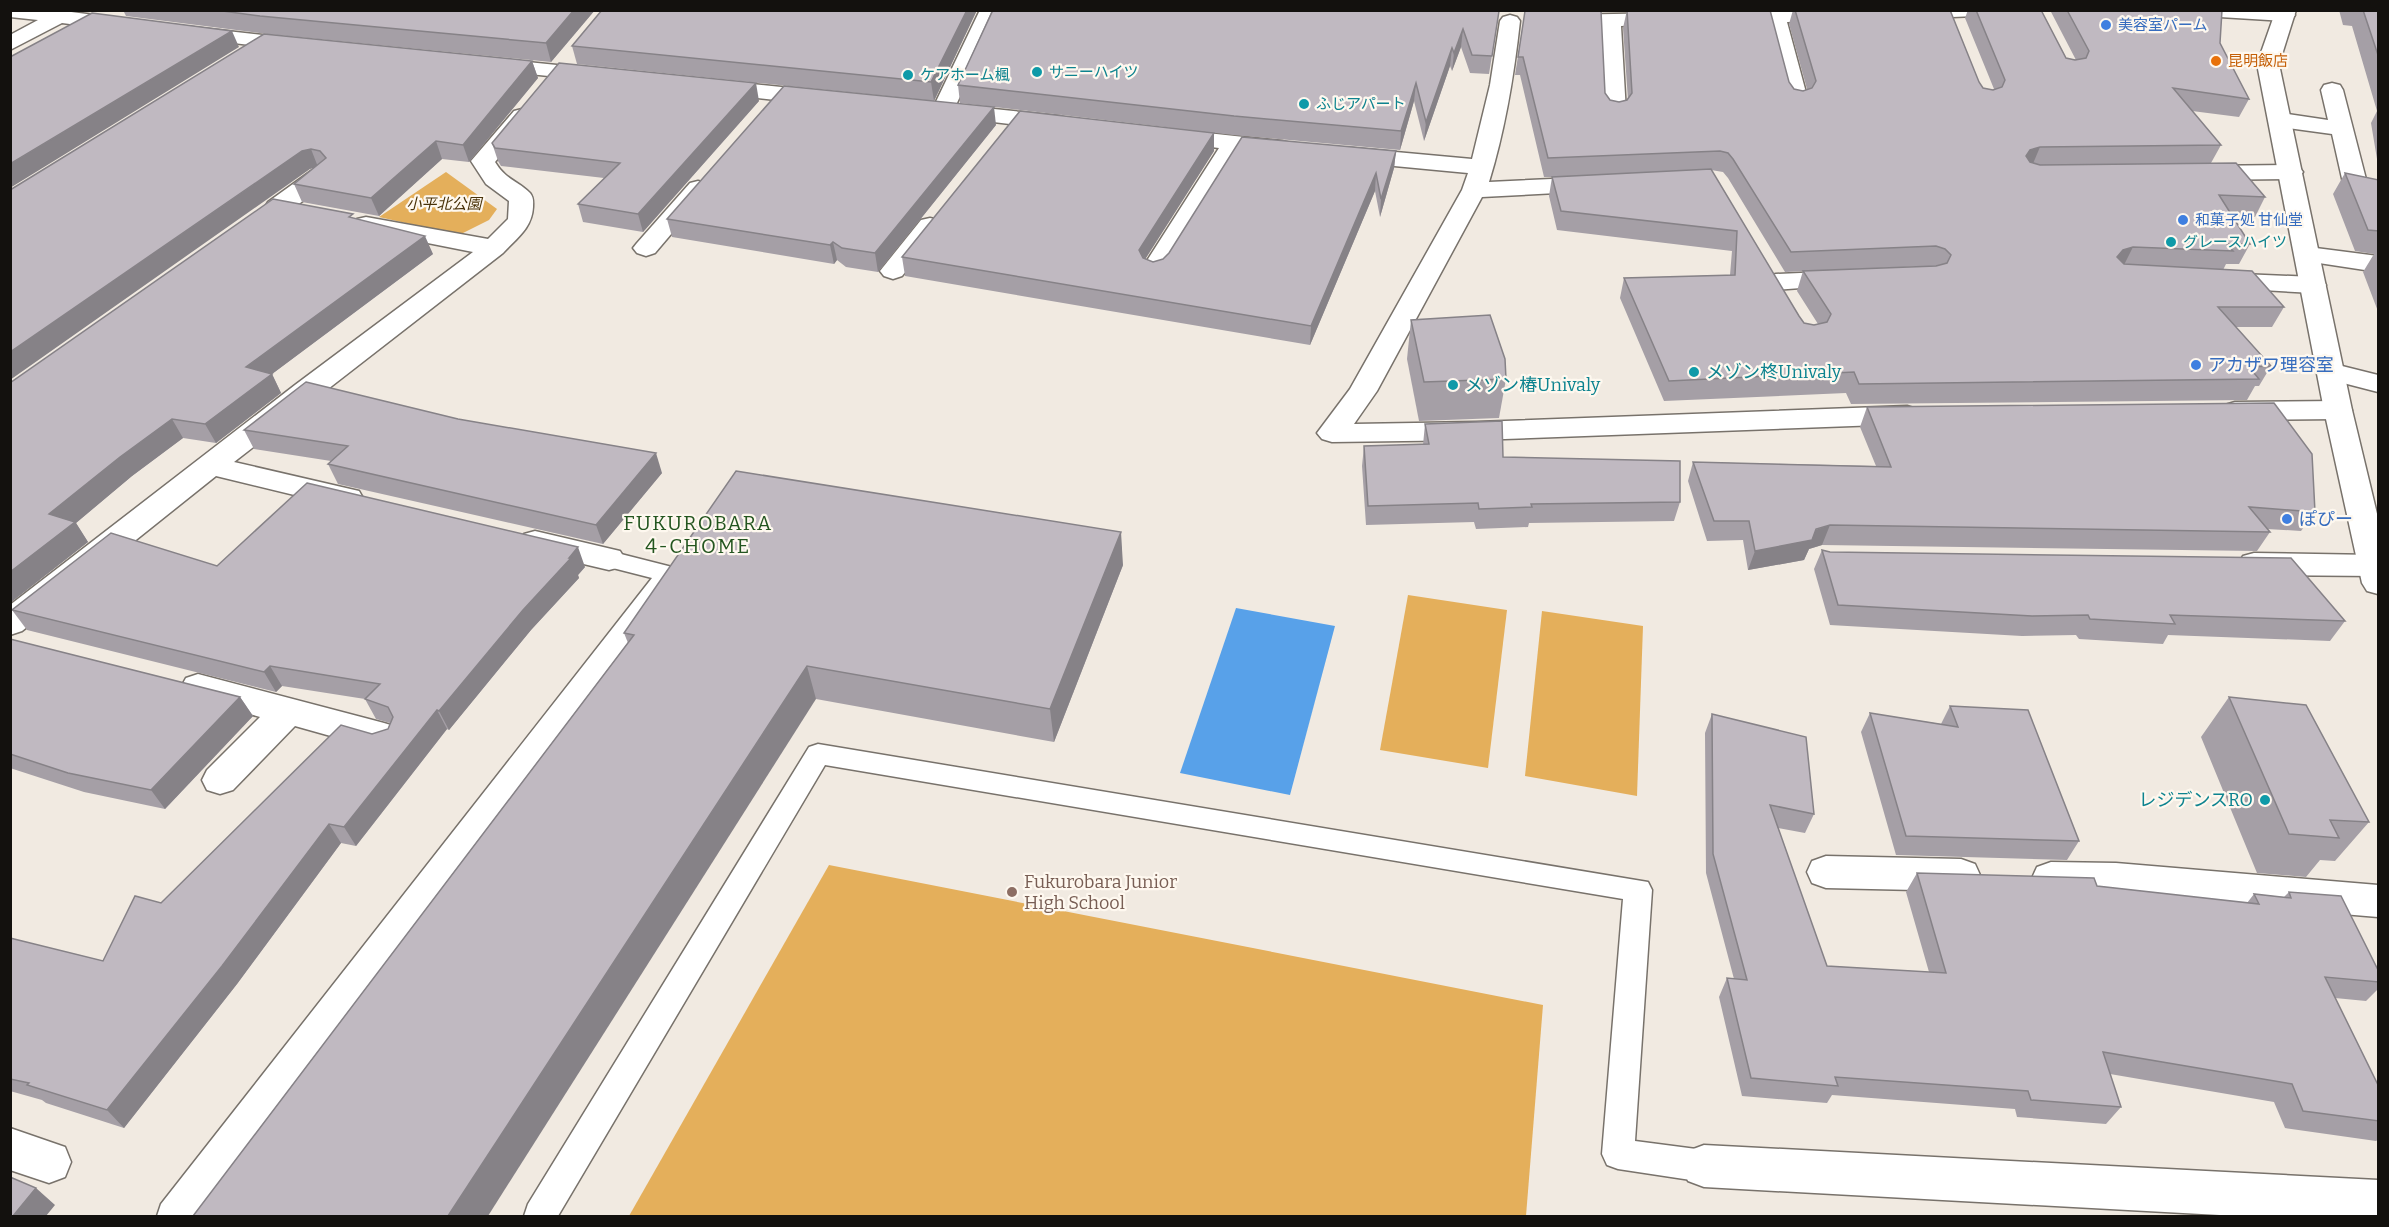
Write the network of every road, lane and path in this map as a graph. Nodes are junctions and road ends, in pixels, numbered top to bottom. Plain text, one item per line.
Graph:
1 (990, 10) edge
2 (1976, 10) edge
3 (2203, 10) edge
4 (1950, 11) edge
5 (10, 12) edge
6 (1881, 13) edge
7 (2285, 13) edge
8 (1784, 14) edge
9 (1858, 14) edge
10 (76, 16) edge
11 (1602, 18) edge
12 (148, 28) edge
13 (172, 31) edge
14 (1959, 33) edge
15 (267, 42) junction
16 (10, 44) edge
17 (581, 45) edge
18 (314, 46) edge
19 (237, 60) edge
20 (466, 62) edge
21 (560, 71) junction
22 (618, 77) edge
23 (687, 84) edge
24 (2332, 90) dead end
25 (780, 94) junction
26 (838, 100) edge
27 (1797, 100) edge
28 (920, 108) edge
29 (943, 110) junction
30 (764, 112) edge
31 (1615, 112) edge
32 (2281, 120) junction
33 (1085, 126) edge
34 (2341, 129) junction
35 (1153, 134) edge
36 (1233, 144) junction
37 (1304, 150) edge
38 (1328, 153) edge
39 (2291, 172) junction
40 (2173, 173) edge
41 (319, 176) edge
42 (709, 176) edge
43 (1478, 178) junction
44 (1623, 183) edge
45 (2355, 183) edge
46 (944, 208) edge
47 (312, 213) edge
48 (346, 220) edge
49 (494, 248) junction
50 (646, 248) dead end
51 (2308, 255) junction
52 (2379, 264) edge
53 (893, 270) dead end
54 (1154, 270) edge
55 (1870, 278) edge
56 (2194, 280) edge
57 (2313, 285) junction
58 (1792, 308) edge
59 (2330, 371) junction
60 (2379, 384) edge
61 (2338, 410) junction
62 (2207, 412) edge
63 (1934, 414) edge
64 (212, 466) junction
65 (375, 504) edge
66 (504, 535) edge
67 (609, 560) joint
68 (2222, 564) edge
69 (2377, 574) edge
70 (25, 596) edge
71 (18, 636) edge
72 (173, 681) edge
73 (289, 710) junction
74 (384, 737) edge
75 (220, 780) dead end
76 (1826, 872) dead end
77 (2379, 901) edge
78 (1704, 1166) joint
79 (2379, 1202) edge
80 (173, 1216) edge
81 (540, 1216) edge

1 - 29 street
2 - 4 street
3 - 7 street
4 - 6 street
4 - 14 street
5 - 10 street
7 - 32 street
8 - 9 street
8 - 11 street
8 - 27 street
10 - 12 street
10 - 16 street
11 - 31 street
11 - 43 street
13 - 15 street
15 - 18 street
15 - 19 street
17 - 21 street
20 - 21 street
21 - 22 street
21 - 49 street
23 - 25 street
24 - 34 street
25 - 26 street
25 - 30 street
28 - 29 street
29 - 33 street
32 - 34 street
32 - 39 street
34 - 45 street
35 - 36 street
36 - 37 street
36 - 54 street
38 - 43 street
39 - 40 street
39 - 51 street
41 - 47 street
42 - 50 street
43 - 44 street
43 - 63 street
46 - 53 street
48 - 49 street
49 - 64 street
51 - 52 street
51 - 57 street
55 - 58 street
56 - 57 street
57 - 59 street
59 - 60 street
59 - 61 street
61 - 62 street
61 - 69 street
64 - 65 street
64 - 70 street
66 - 67 street
67 - 80 lane
68 - 69 street
70 - 71 street
72 - 73 street
73 - 74 street
73 - 75 street
76 - 77 street
78 - 79 street
78 - 81 lane

